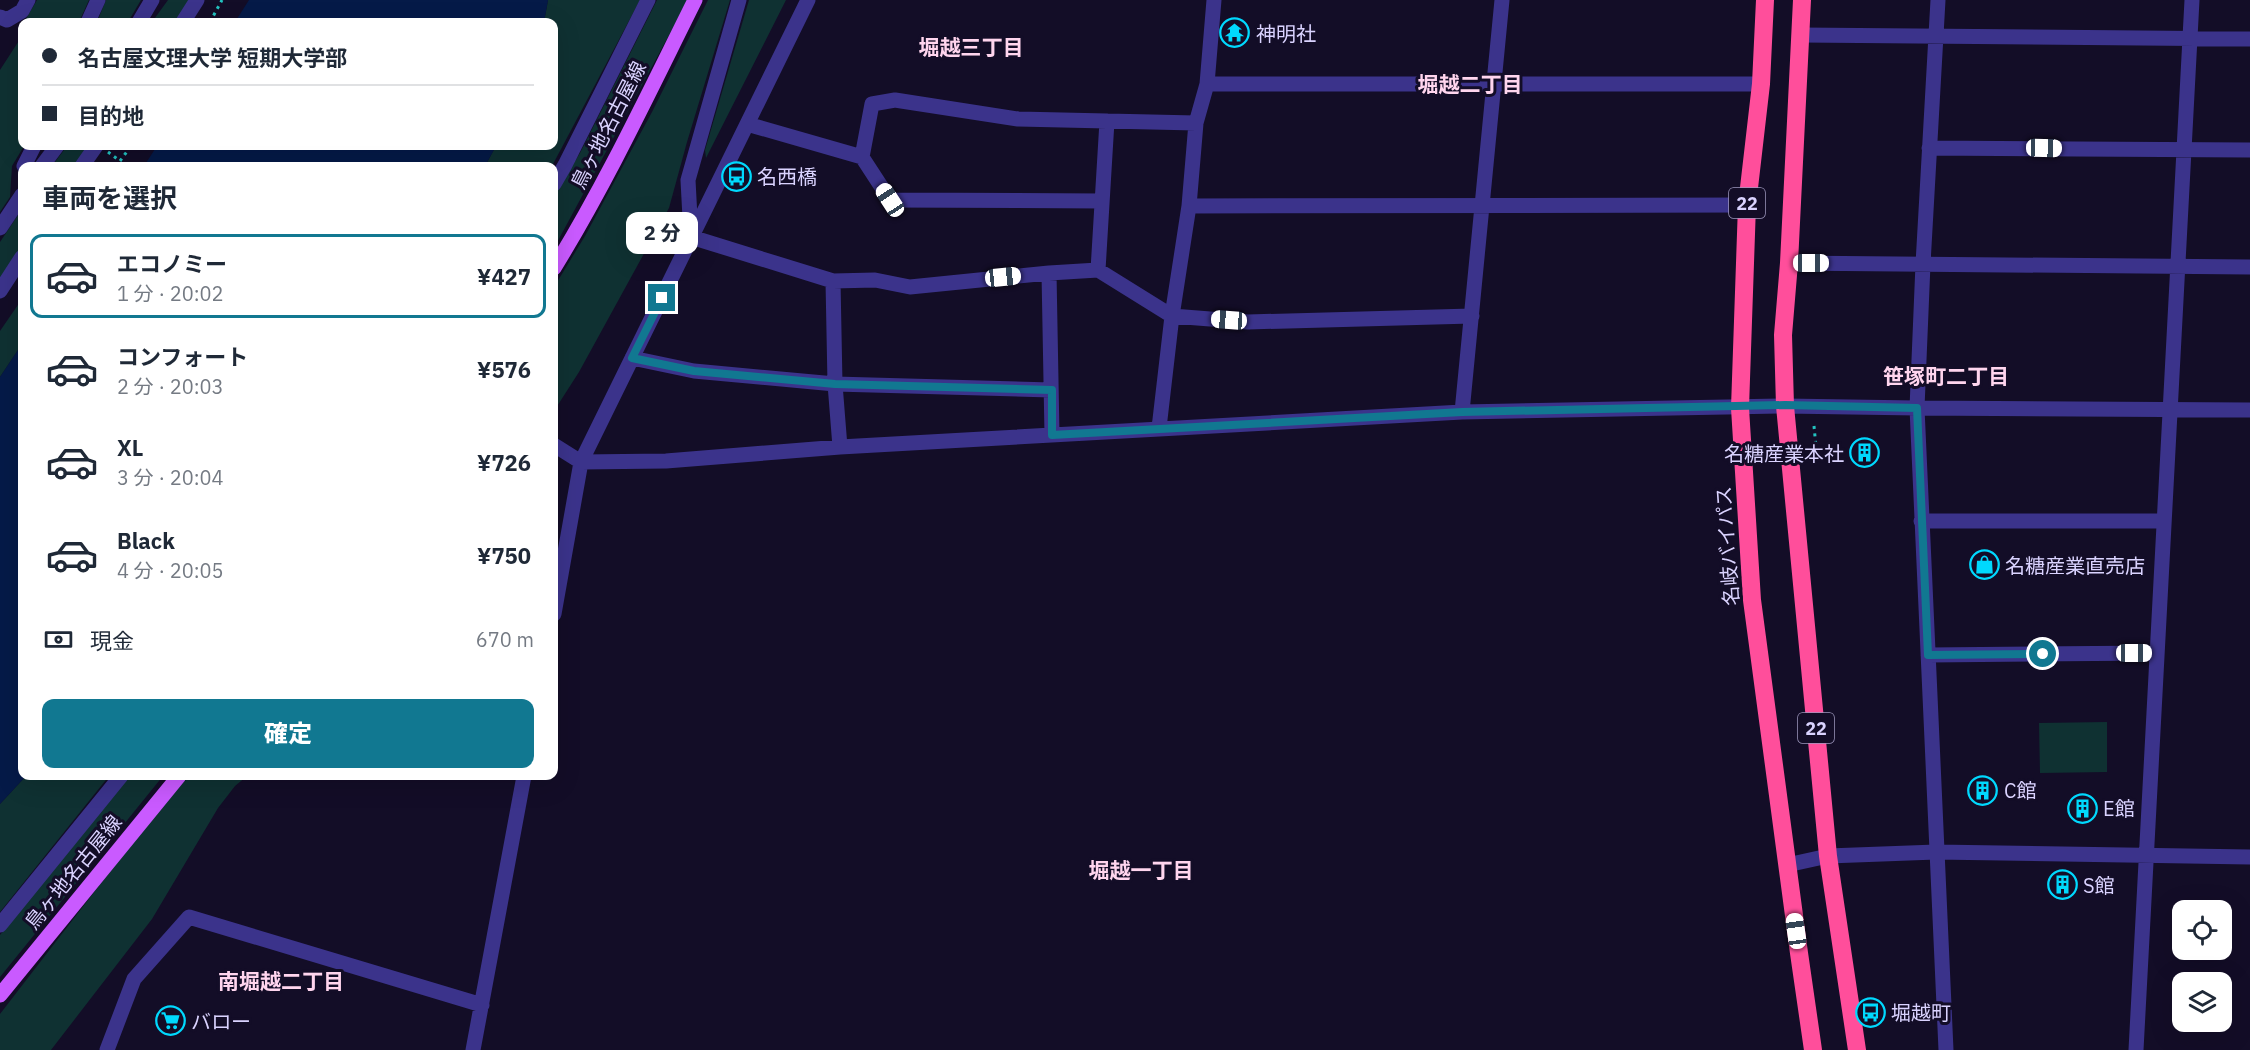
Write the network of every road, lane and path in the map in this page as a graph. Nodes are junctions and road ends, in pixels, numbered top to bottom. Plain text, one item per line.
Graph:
1 (28, 0) edge
2 (98, 0) edge
3 (152, 0) edge
4 (197, 0) edge
5 (222, 0) edge
6 (648, 0) edge
7 (694, 0) edge
8 (739, 0) edge
9 (808, 0) edge
10 (1214, 0) edge
11 (1502, 0) edge
12 (1765, 0) edge
13 (1802, 0) edge
14 (1938, 0) edge
15 (2192, 0) edge
16 (0, 17) edge
17 (90, 18) edge
18 (141, 18) edge
19 (186, 18) edge
20 (212, 18) edge
21 (1801, 35) junction
22 (1936, 35) junction
23 (2250, 39) edge
24 (2190, 40) junction
25 (1207, 84) junction
26 (1761, 84) junction
27 (1495, 85) junction
28 (1107, 121) junction
29 (1196, 123) junction
30 (747, 124) junction
31 (1929, 148) junction
32 (128, 150) edge
33 (2183, 150) junction
34 (2250, 150) edge
35 (862, 158) junction
36 (120, 161) dead end
37 (558, 177) edge
38 (18, 201) edge
39 (1102, 201) junction
40 (1746, 205) junction
41 (1189, 206) junction
42 (1482, 207) junction
43 (0, 228) edge
44 (691, 237) junction
45 (558, 260) edge
46 (1789, 262) junction
47 (18, 263) edge
48 (1923, 264) junction
49 (2178, 266) junction
50 (2250, 267) edge
51 (1098, 270) junction
52 (1049, 273) junction
53 (833, 281) junction
54 (0, 291) edge
55 (1172, 315) junction
56 (1472, 316) junction
57 (632, 358) junction
58 (835, 384) junction
59 (1052, 390) junction
60 (1785, 405) junction
61 (1740, 408) junction
62 (1917, 408) junction
63 (2171, 409) junction
64 (2250, 410) edge
65 (1462, 412) junction
66 (1814, 426) dead end
67 (1159, 428) junction
68 (1052, 435) junction
69 (840, 447) junction
70 (558, 448) edge
71 (1729, 459) dead end
72 (581, 462) junction
73 (1921, 521) junction
74 (2163, 521) junction
75 (558, 591) edge
76 (2157, 653) junction
77 (1928, 655) junction
78 (118, 780) edge
79 (176, 780) edge
80 (523, 780) edge
81 (1936, 852) junction
82 (2146, 855) junction
83 (1828, 856) junction
84 (2250, 857) edge
85 (1787, 865) junction
86 (0, 925) edge
87 (0, 994) edge
88 (482, 1005) junction
89 (106, 1050) edge
90 (473, 1050) edge
91 (1813, 1050) edge
92 (1857, 1050) edge
93 (1946, 1050) edge
94 (2136, 1050) edge

1 - 16 street
2 - 17 street
3 - 18 street
4 - 19 street
5 - 20 path
6 - 37 street
7 - 45 main road, 鳥ヶ地名古屋線
8 - 44 street
9 - 30 street
10 - 25 street
11 - 27 street
12 - 26 highway, 名岐バイパス / 22
13 - 21 highway, 22
14 - 22 street
15 - 24 street
21 - 22 street
21 - 46 highway, 22
22 - 24 street
22 - 31 street
23 - 24 street
24 - 33 street
25 - 27 street
25 - 29 street
26 - 27 street
26 - 40 highway, 名岐バイパス / 22
27 - 42 street
28 - 29 street
28 - 35 street
28 - 39 street
29 - 41 street
30 - 35 street
30 - 44 street
31 - 33 street
31 - 48 street
32 - 36 path
33 - 34 street
33 - 49 street
35 - 39 street
38 - 43 street
39 - 51 street
40 - 42 street
40 - 61 highway, 名岐バイパス / 22
41 - 42 street
41 - 55 street
42 - 56 street
44 - 53 street
44 - 57 street
46 - 48 street
46 - 60 highway, 22
47 - 54 street
48 - 49 street
48 - 62 street
49 - 50 street
49 - 63 street
51 - 52 street
51 - 55 street
52 - 53 street
52 - 59 street
53 - 58 street
55 - 56 street
55 - 67 street
56 - 65 street
57 - 58 street
57 - 72 street
58 - 59 street
58 - 69 street
59 - 68 street
60 - 61 street
60 - 62 street
60 - 83 highway, 22
61 - 65 street
61 - 85 highway, 名岐バイパス / 22
62 - 63 street
62 - 73 street
63 - 64 street
63 - 74 street
65 - 67 street
66 - 71 path, bridge
67 - 68 street
68 - 69 street
69 - 72 street
70 - 72 street
72 - 75 street
73 - 74 street
73 - 77 street
74 - 76 street
76 - 77 street
76 - 82 street
77 - 81 street
78 - 86 street
79 - 87 main road, 鳥ヶ地名古屋線
80 - 88 street
81 - 82 street
81 - 83 street
81 - 93 street
82 - 84 street
82 - 94 street
83 - 85 street
83 - 92 highway, 22
85 - 91 highway, 名岐バイパス / 22
88 - 89 street
88 - 90 street

